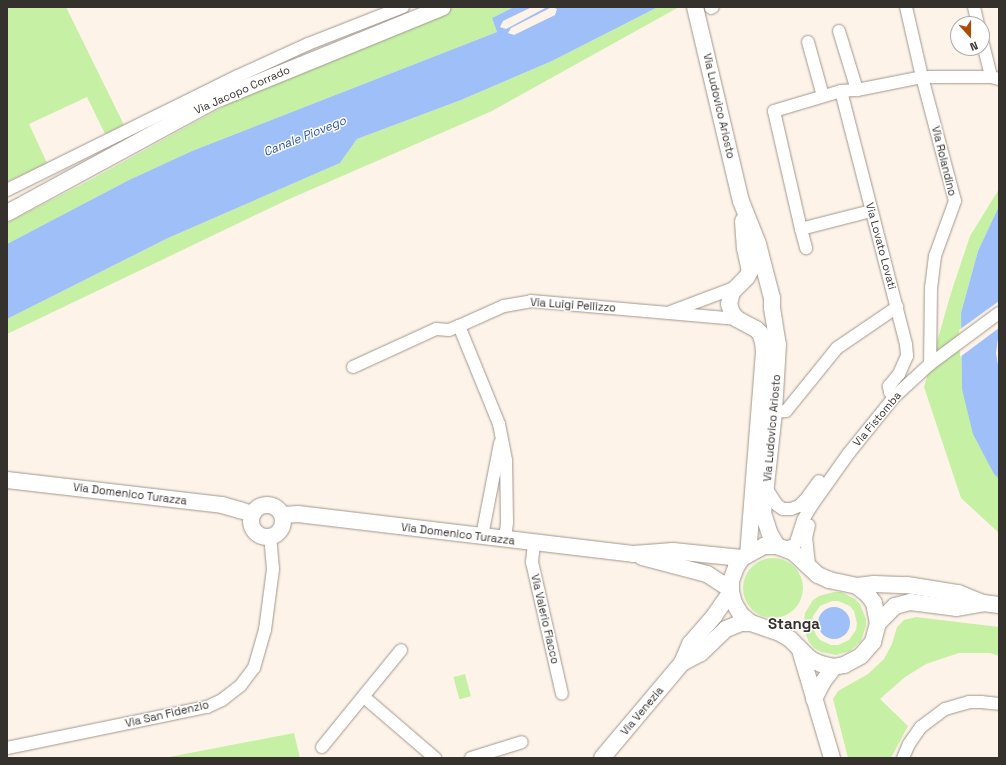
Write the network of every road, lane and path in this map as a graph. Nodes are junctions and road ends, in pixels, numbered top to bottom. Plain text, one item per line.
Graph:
1 (403, 7) edge
2 (443, 7) edge
3 (906, 7) edge
4 (704, 8) edge
5 (839, 31) dead end
6 (808, 42) dead end
7 (987, 56) edge
8 (922, 77) junction
9 (995, 78) edge
10 (857, 90) junction
11 (841, 91) junction
12 (823, 96) junction
13 (7, 190) edge
14 (741, 201) junction
15 (871, 211) junction
16 (7, 213) edge
17 (801, 229) junction
18 (806, 248) dead end
19 (736, 286) junction
20 (769, 290) junction
21 (897, 307) junction
22 (772, 308) junction
23 (667, 313) junction
24 (999, 313) edge
25 (741, 321) junction
26 (459, 326) junction
27 (930, 364) junction
28 (353, 367) dead end
29 (894, 397) junction
30 (774, 412) junction
31 (502, 436) junction
32 (849, 453) junction
33 (7, 480) edge
34 (766, 488) junction
35 (252, 514) junction
36 (283, 515) junction
37 (482, 536) junction
38 (270, 537) junction
39 (505, 539) junction
40 (534, 543) junction
41 (780, 547) junction
42 (633, 554) junction
43 (745, 556) junction
44 (809, 565) junction
45 (856, 586) junction
46 (731, 591) junction
47 (991, 604) edge
48 (751, 623) junction
49 (878, 623) junction
50 (401, 650) dead end
51 (800, 650) junction
52 (682, 663) junction
53 (834, 667) junction
54 (562, 694) dead end
55 (364, 697) junction
56 (814, 699) junction
57 (999, 704) edge
58 (522, 742) dead end
59 (322, 747) dead end
60 (7, 748) edge
61 (435, 758) edge
62 (472, 758) edge
63 (602, 758) edge
64 (832, 758) edge
65 (903, 758) edge

1 - 13 street, Via Jacopo Corrado
2 - 16 main road, Via Jacopo Corrado
3 - 8 street, Via Rolandino
4 - 14 main road, Via Ludovico Ariosto
5 - 10 street
6 - 12 street
7 - 9 street
8 - 9 street
8 - 10 street
8 - 27 street, Via Rolandino
10 - 11 street
11 - 12 street
11 - 15 street, Via Lovato Lovati
12 - 17 street
14 - 19 main road, Via Ludovico Ariosto
14 - 20 main road, Via Ludovico Ariosto
15 - 17 street
15 - 21 street, Via Lovato Lovati
17 - 18 street
19 - 20 main road
19 - 23 street, Via Luigi Pellizzo
19 - 25 main road, Via Ludovico Ariosto
20 - 22 main road, Via Ludovico Ariosto
21 - 29 street, Via Lovato Lovati
21 - 30 street
22 - 25 main road
22 - 30 main road, Via Ludovico Ariosto
23 - 25 street, Via Luigi Pellizzo
23 - 26 street, Via Luigi Pellizzo
24 - 27 street, Via Fistomba
25 - 43 main road, Via Ludovico Ariosto
26 - 28 street, Via Luigi Pellizzo
26 - 31 street
27 - 29 street, Via Fistomba
29 - 32 street, Via Fistomba
30 - 34 main road, Via Ludovico Ariosto
31 - 37 street
31 - 39 street
32 - 34 street, Via Fistomba
32 - 41 street, Via Fistomba
32 - 44 street, Via Fistomba
33 - 35 main road, Via Domenico Turazza
34 - 41 main road, Via Ludovico Ariosto
35 - 36 main road
35 - 38 main road
36 - 37 main road, Via Domenico Turazza
36 - 38 main road
37 - 39 main road, Via Domenico Turazza
38 - 60 street, Via San Fidenzio
39 - 40 main road, Via Domenico Turazza
40 - 42 main road, Via Domenico Turazza
40 - 54 street, Via Valerio Flacco
41 - 43 main road
41 - 44 main road
42 - 43 main road, Via Domenico Turazza
42 - 46 main road, Via Domenico Turazza
43 - 46 main road
44 - 45 main road
45 - 47 main road
45 - 49 main road
46 - 48 main road
46 - 52 main road, Via Venezia
47 - 49 main road
48 - 51 main road
48 - 52 main road, Via Venezia
49 - 53 main road
50 - 55 street
51 - 53 main road
51 - 56 main road
52 - 63 main road, Via Venezia
53 - 56 main road
55 - 59 street
55 - 61 street
56 - 64 main road
57 - 65 street
58 - 62 street

